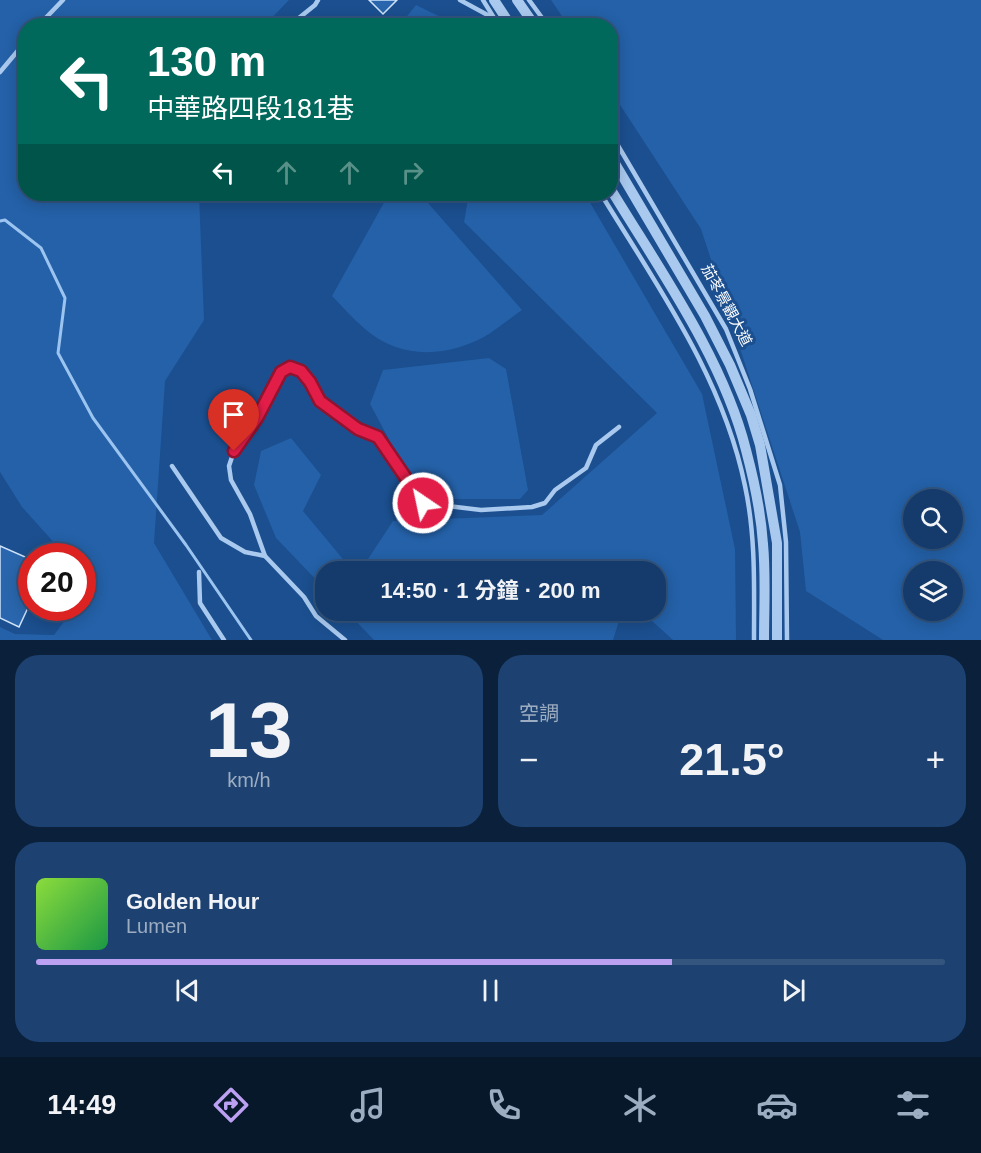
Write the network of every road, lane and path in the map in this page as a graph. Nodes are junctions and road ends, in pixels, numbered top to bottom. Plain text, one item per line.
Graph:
1 (63, 0) edge
2 (318, 0) edge
3 (460, 0) edge
4 (483, 0) edge
5 (494, 0) edge
6 (517, 0) edge
7 (531, 1) edge
8 (46, 18) edge
9 (298, 18) edge
10 (493, 18) edge
11 (494, 18) edge
12 (506, 18) edge
13 (529, 18) edge
14 (543, 18) edge
15 (18, 51) edge
16 (0, 72) edge
17 (618, 146) edge
18 (618, 169) edge
19 (605, 201) edge
20 (618, 201) edge
21 (619, 427) dead end
22 (172, 466) dead end
23 (781, 543) junction
24 (758, 544) junction
25 (265, 556) junction
26 (200, 572) dead end
27 (224, 640) edge
28 (345, 640) edge
29 (754, 640) edge
30 (764, 640) edge
31 (777, 640) edge
32 (787, 640) edge

1 - 8 lane
2 - 9 lane
3 - 10 lane
4 - 11 lane
5 - 12 street
6 - 13 street
7 - 14 lane
15 - 16 lane
17 - 23 lane, 茄苳景觀大道
18 - 23 street, 茄苳景觀大道
19 - 24 lane
20 - 24 street
21 - 25 lane
22 - 25 lane
23 - 31 street
23 - 32 lane
24 - 29 lane
24 - 30 street
25 - 28 lane
26 - 27 lane

